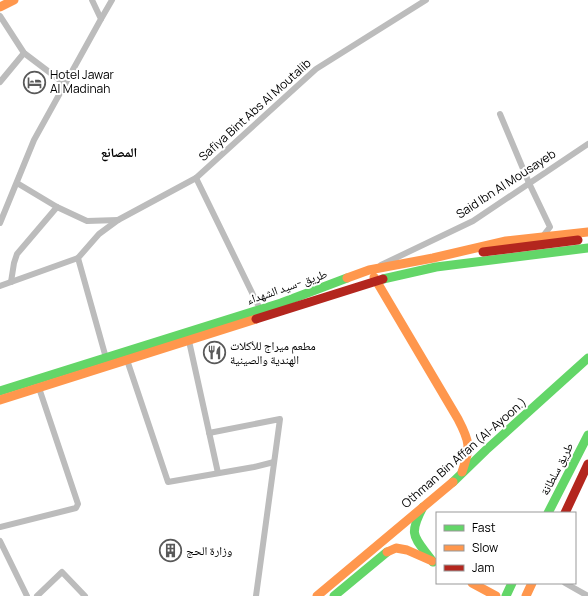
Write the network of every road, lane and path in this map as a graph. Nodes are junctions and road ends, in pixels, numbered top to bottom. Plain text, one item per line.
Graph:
1 (14, 0) edge
2 (92, 0) edge
3 (112, 0) edge
4 (426, 0) edge
5 (0, 7) edge
6 (0, 16) edge
7 (101, 19) junction
8 (24, 53) junction
9 (0, 82) edge
10 (65, 84) junction
11 (500, 114) dead end
12 (588, 144) edge
13 (196, 178) junction
14 (16, 183) junction
15 (529, 183) junction
16 (57, 207) junction
17 (118, 220) junction
18 (0, 223) edge
19 (588, 232) edge
20 (544, 236) junction
21 (588, 239) edge
22 (588, 248) edge
23 (78, 258) junction
24 (433, 258) junction
25 (369, 270) junction
26 (11, 282) junction
27 (376, 282) junction
28 (0, 286) edge
29 (260, 309) junction
30 (189, 340) junction
31 (106, 358) junction
32 (588, 358) edge
33 (127, 360) junction
34 (39, 388) junction
35 (0, 391) edge
36 (0, 400) edge
37 (209, 433) junction
38 (588, 435) edge
39 (274, 462) junction
40 (588, 464) edge
41 (218, 473) junction
42 (461, 474) junction
43 (424, 506) junction
44 (549, 512) edge
45 (565, 512) edge
46 (0, 527) edge
47 (0, 541) edge
48 (3, 554) edge
49 (435, 563) edge
50 (474, 584) edge
51 (512, 584) edge
52 (532, 584) edge
53 (567, 584) edge
54 (27, 596) edge
55 (37, 596) edge
56 (85, 596) edge
57 (256, 596) edge
58 (317, 596) edge
59 (334, 596) edge
60 (496, 596) edge
61 (506, 596) edge
62 (526, 596) edge
63 (588, 596) edge

1 - 5 main road
2 - 7 street
3 - 7 street
4 - 13 street, Safiya Bint Abs Al Moutalib
6 - 8 street
7 - 10 street
8 - 9 street
8 - 10 street
10 - 14 street
11 - 15 street
12 - 15 street, Said Ibn Al Mousayeb
13 - 17 street, Safiya Bint Abs Al Moutalib
13 - 29 street
14 - 16 street
14 - 18 street
15 - 20 street
15 - 25 street, Said Ibn Al Mousayeb
16 - 17 street
16 - 26 street
17 - 23 street, Safiya Bint Abs Al Moutalib
19 - 20 main road, طريق -سيد الشهداء
20 - 24 main road, طريق -سيد الشهداء
21 - 24 main road
22 - 27 main road, طريق -سيد الشهداء
23 - 26 street
23 - 31 street
24 - 25 main road, طريق -سيد الشهداء
25 - 27 main road
25 - 29 main road, طريق -سيد الشهداء
26 - 28 street
27 - 30 main road, طريق -سيد الشهداء
27 - 42 main road
29 - 31 main road, طريق -سيد الشهداء
30 - 33 main road, طريق -سيد الشهداء
30 - 37 street
31 - 35 main road, طريق -سيد الشهداء
32 - 42 main road, Othman Bin Affan (Al-Ayoon.)
33 - 34 main road, طريق -سيد الشهداء
33 - 41 street
34 - 36 main road, طريق -سيد الشهداء
34 - 46 street
37 - 39 street
37 - 41 street
38 - 44 main road, طريق سلطانة
39 - 41 street
39 - 57 street
40 - 45 main road
42 - 43 main road, Othman Bin Affan (Al-Ayoon.)
43 - 49 main road
43 - 58 main road, Othman Bin Affan (Al-Ayoon.)
47 - 48 street
48 - 54 street
49 - 59 main road
50 - 60 main road
51 - 61 main road
52 - 62 main road
53 - 63 street
55 - 56 street

